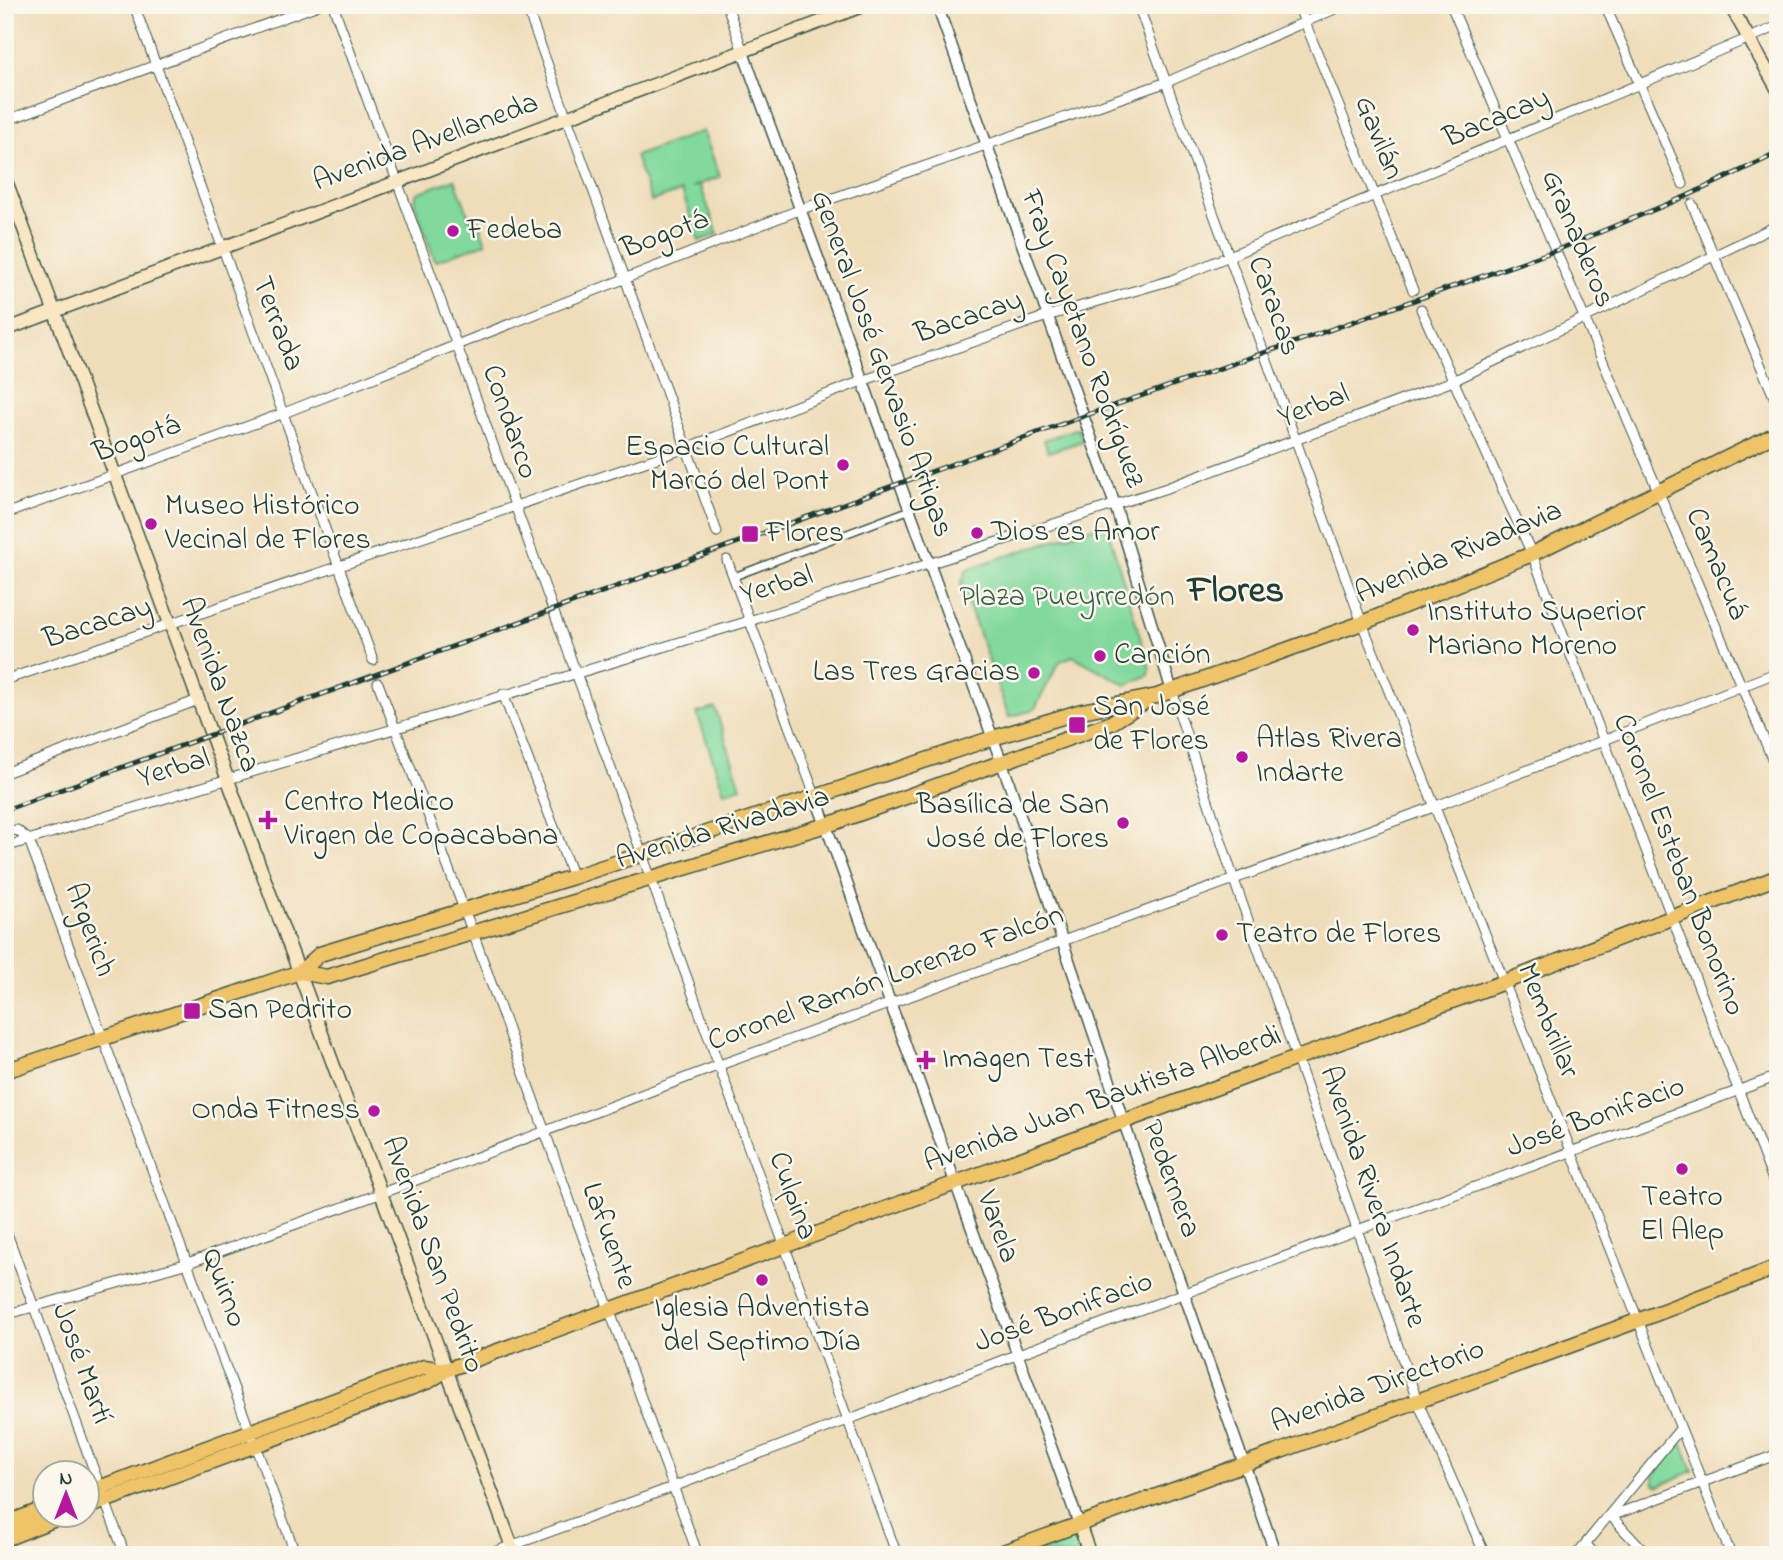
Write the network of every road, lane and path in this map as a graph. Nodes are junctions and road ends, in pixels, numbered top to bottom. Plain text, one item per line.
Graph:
1 (134, 5) edge
2 (318, 5) edge
3 (333, 5) edge
4 (526, 5) edge
5 (727, 5) edge
6 (865, 5) edge
7 (937, 5) edge
8 (1138, 5) edge
9 (1298, 5) edge
10 (1344, 5) edge
11 (1451, 5) edge
12 (1605, 5) edge
13 (1730, 5) edge
14 (1305, 23) junction
15 (1778, 26) edge
16 (1748, 39) junction
17 (743, 52) junction
18 (156, 66) junction
19 (1167, 82) junction
20 (1640, 86) junction
21 (1778, 90) edge
22 (566, 119) junction
23 (5, 121) edge
24 (1508, 140) junction
25 (987, 145) junction
26 (5, 178) edge
27 (397, 182) junction
28 (1682, 184) dead end
29 (1376, 196) junction
30 (1692, 204) dead end
31 (799, 210) junction
32 (1778, 225) edge
33 (222, 248) junction
34 (1228, 255) junction
35 (1713, 257) junction
36 (625, 277) junction
37 (1413, 290) dead end
38 (1422, 309) dead end
39 (54, 312) junction
40 (1047, 316) junction
41 (1584, 317) junction
42 (5, 330) edge
43 (456, 345) junction
44 (862, 381) junction
45 (1453, 381) junction
46 (1778, 406) edge
47 (284, 413) junction
48 (1778, 433) edge
49 (1297, 440) junction
50 (686, 449) junction
51 (114, 475) junction
52 (1659, 491) junction
53 (512, 505) junction
54 (1115, 505) junction
55 (909, 510) junction
56 (5, 514) edge
57 (717, 532) dead end
58 (1532, 554) junction
59 (727, 560) dead end
60 (929, 564) junction
61 (338, 566) junction
62 (733, 577) junction
63 (749, 621) junction
64 (1362, 623) junction
65 (169, 626) junction
66 (373, 660) dead end
67 (575, 672) junction
68 (1778, 672) edge
69 (5, 680) edge
70 (379, 683) dead end
71 (1741, 687) junction
72 (1172, 691) junction
73 (503, 694) junction
74 (1151, 698) junction
75 (198, 700) junction
76 (395, 727) junction
77 (993, 738) junction
78 (1606, 742) junction
79 (1001, 761) junction
80 (1778, 772) edge
81 (5, 773) edge
82 (226, 778) junction
83 (816, 798) junction
84 (1436, 806) junction
85 (824, 824) junction
86 (5, 831) edge
87 (29, 840) junction
88 (5, 847) edge
89 (640, 854) junction
90 (573, 877) junction
91 (1778, 877) edge
92 (649, 878) junction
93 (1234, 880) junction
94 (465, 909) junction
95 (1671, 918) junction
96 (473, 933) junction
97 (1062, 941) junction
98 (300, 972) junction
99 (1504, 982) junction
100 (890, 1004) junction
101 (104, 1037) junction
102 (1297, 1057) junction
103 (717, 1066) junction
104 (5, 1071) edge
105 (1778, 1076) edge
106 (1739, 1092) junction
107 (1123, 1120) junction
108 (545, 1133) junction
109 (1573, 1153) junction
110 (953, 1183) junction
111 (382, 1193) junction
112 (1778, 1193) edge
113 (5, 1228) edge
114 (1356, 1231) junction
115 (785, 1246) junction
116 (188, 1263) junction
117 (1778, 1267) edge
118 (1186, 1296) junction
119 (35, 1307) junction
120 (609, 1311) junction
121 (5, 1315) edge
122 (1637, 1321) junction
123 (1016, 1355) junction
124 (446, 1370) junction
125 (1417, 1400) junction
126 (848, 1420) junction
127 (1680, 1429) junction
128 (250, 1430) junction
129 (257, 1445) junction
130 (1778, 1454) edge
131 (85, 1458) edge
132 (1243, 1464) junction
133 (1702, 1482) junction
134 (673, 1487) junction
135 (102, 1491) edge
136 (102, 1492) edge
137 (102, 1504) edge
138 (32, 1513) edge
139 (1611, 1516) junction
140 (5, 1524) edge
141 (1079, 1524) junction
142 (33, 1528) edge
143 (5, 1539) edge
144 (1586, 1544) junction
145 (513, 1550) edge
146 (125, 1555) edge
147 (296, 1555) edge
148 (486, 1555) edge
149 (698, 1555) edge
150 (897, 1555) edge
151 (995, 1555) edge
152 (1090, 1555) edge
153 (1276, 1555) edge
154 (1485, 1555) edge
155 (1576, 1555) edge
156 (1595, 1555) edge
157 (1647, 1555) edge
158 (1731, 1555) edge

1 - 18 street, Terrada
2 - 18 street
3 - 27 street, Condarco
4 - 22 street
5 - 17 street, General José Gervasio Artigas
6 - 17 main road, Avenida Avellaneda
7 - 25 street, Fray Cayetano Rodríguez
8 - 19 street, Caracas
9 - 14 street, Gavilán
10 - 14 street, Bogotá
11 - 24 street, Granaderos
12 - 20 street
13 - 16 main road
14 - 19 street, Bogotá
14 - 29 street, Gavilán
15 - 16 street, Bacacay
16 - 20 street, Bacacay
16 - 21 main road
17 - 22 main road, Avenida Avellaneda
17 - 31 street, General José Gervasio Artigas
18 - 23 street
18 - 33 street, Terrada
19 - 25 street, Bogotá
19 - 34 street, Caracas
20 - 24 street, Bacacay
20 - 28 street
22 - 27 main road, Avenida Avellaneda
22 - 36 street
24 - 29 street, Bacacay
24 - 41 street, Granaderos
25 - 31 street, Bogotá
25 - 40 street, Fray Cayetano Rodríguez
26 - 39 main road, Avenida Nazca
27 - 33 main road, Avenida Avellaneda
27 - 43 street, Condarco
29 - 34 street, Bacacay
29 - 37 street, Gavilán
30 - 35 street
31 - 36 street, Bogotá
31 - 44 street, General José Gervasio Artigas
32 - 35 street, Yerbal
33 - 39 main road, Avenida Avellaneda
33 - 47 street, Terrada
34 - 40 street, Bacacay
34 - 49 street, Caracas
35 - 41 street, Yerbal
35 - 46 street
36 - 43 street, Bogotá
36 - 50 street
38 - 45 street
39 - 42 main road, Avenida Avellaneda
39 - 51 main road, Avenida Nazca
40 - 44 street, Bacacay
40 - 54 street, Fray Cayetano Rodríguez
41 - 45 street, Yerbal
41 - 52 street, Granaderos
43 - 47 street, Bogotá
43 - 53 street, Condarco
44 - 50 street, Bacacay
44 - 55 street, General José Gervasio Artigas
45 - 49 street, Yerbal
45 - 58 street
47 - 51 street, Bogotá
47 - 61 street, Terrada
48 - 52 main road, Avenida Rivadavia
49 - 54 street, Yerbal
49 - 64 street, Caracas
50 - 53 street, Bacacay
50 - 57 street
51 - 56 street, Bogotá
51 - 65 main road, Avenida Nazca
52 - 58 main road, Avenida Rivadavia
52 - 71 street, Camacuá
53 - 61 street, Bacacay
53 - 67 street, Condarco
54 - 60 street, Yerbal
54 - 72 street, Fray Cayetano Rodríguez
55 - 60 street, General José Gervasio Artigas
55 - 62 street
58 - 64 main road, Avenida Rivadavia
58 - 78 street, Coronel Esteban Bonorino
59 - 62 street
60 - 63 street, Yerbal
60 - 77 street, General José Gervasio Artigas
61 - 65 street, Bacacay
61 - 66 street, Terrada
62 - 63 street
63 - 67 street, Yerbal
63 - 83 street
64 - 72 main road, Avenida Rivadavia
64 - 84 street, Membrillar
65 - 69 street, Bacacay
65 - 75 main road, Avenida Nazca
67 - 73 street, Yerbal
67 - 89 street, Condarco
68 - 71 street, Coronel Ramón Lorenzo Falcón
70 - 76 street
71 - 78 street, Coronel Ramón Lorenzo Falcón
71 - 80 street, Camacuá
72 - 74 main road, Avenida Rivadavia
72 - 93 street, Avenida Rivera Indarte
73 - 76 street, Yerbal
73 - 90 street
74 - 77 main road, Avenida Rivadavia
74 - 79 main road, Avenida Rivadavia
75 - 81 street
75 - 82 main road, Avenida Nazca
76 - 82 street, Yerbal
76 - 94 street
77 - 79 street, Pedernera
77 - 83 main road, Avenida Rivadavia
78 - 84 street, Coronel Ramón Lorenzo Falcón
78 - 95 street, Coronel Esteban Bonorino
79 - 85 main road, Avenida Rivadavia
79 - 97 street, Pedernera
82 - 87 street, Yerbal
82 - 98 main road, Avenida Nazca
83 - 85 street, Varela
83 - 89 main road, Avenida Rivadavia
84 - 93 street, Coronel Ramón Lorenzo Falcón
84 - 99 street, Membrillar
85 - 92 main road, Avenida Rivadavia
85 - 100 street, Varela
86 - 87 street
87 - 88 street, Yerbal
87 - 101 street, Argerich
89 - 90 main road, Avenida Rivadavia
89 - 92 street, Culpina
90 - 94 main road, Avenida Rivadavia
91 - 95 main road, Avenida Juan Bautista Alberdi
92 - 96 main road, Avenida Rivadavia
92 - 103 street, Culpina
93 - 97 street, Coronel Ramón Lorenzo Falcón
93 - 102 street, Avenida Rivera Indarte
94 - 96 street, Lafuente
94 - 98 main road, Avenida Rivadavia
95 - 99 main road, Avenida Juan Bautista Alberdi
95 - 106 street, Coronel Esteban Bonorino
96 - 98 main road, Avenida Rivadavia
96 - 108 street, Lafuente
97 - 100 street, Coronel Ramón Lorenzo Falcón
97 - 107 street, Pedernera
98 - 101 main road, Avenida Rivadavia
98 - 111 main road, Avenida San Pedrito
99 - 102 main road, Avenida Juan Bautista Alberdi
99 - 109 street, Membrillar
100 - 103 street, Coronel Ramón Lorenzo Falcón
100 - 110 street, Varela
101 - 104 main road, Avenida Rivadavia
101 - 116 street, Quirno
102 - 107 main road, Avenida Juan Bautista Alberdi
102 - 114 street, Avenida Rivera Indarte
103 - 108 street, Coronel Ramón Lorenzo Falcón
103 - 115 street, Culpina
105 - 106 street, José Bonifacio
106 - 109 street, José Bonifacio
106 - 112 street, Coronel Esteban Bonorino
107 - 110 main road, Avenida Juan Bautista Alberdi
107 - 118 street, Pedernera
108 - 111 street, Coronel Ramón Lorenzo Falcón
108 - 120 street, Lafuente
109 - 114 street, José Bonifacio
109 - 122 street, Membrillar
110 - 115 main road, Avenida Juan Bautista Alberdi
110 - 123 street, Varela
111 - 116 street, Coronel Ramón Lorenzo Falcón
111 - 124 main road, Avenida San Pedrito
113 - 119 street, José Martí
114 - 118 street, José Bonifacio
114 - 125 street, Avenida Rivera Indarte
115 - 120 main road, Avenida Juan Bautista Alberdi
115 - 126 street, Culpina
116 - 119 street, Coronel Ramón Lorenzo Falcón
116 - 128 street, Quirno
117 - 122 main road, Avenida Directorio
118 - 123 street, José Bonifacio
118 - 132 street, Pedernera
119 - 121 street, Coronel Ramón Lorenzo Falcón
119 - 131 street, José Martí
120 - 124 main road, Avenida Juan Bautista Alberdi
120 - 134 street, Lafuente
122 - 125 main road, Avenida Directorio
122 - 127 street, Membrillar
123 - 126 street, José Bonifacio
123 - 141 street, Varela
124 - 128 main road, Avenida Juan Bautista Alberdi
124 - 129 main road, Avenida Juan Bautista Alberdi
124 - 145 main road, Avenida San Pedrito
125 - 132 main road, Avenida Directorio
125 - 154 street, Avenida Rivera Indarte
126 - 134 street, José Bonifacio
126 - 150 street, Culpina
127 - 133 street, Membrillar
127 - 139 street
128 - 129 street, Quirno
128 - 135 main road, Avenida Juan Bautista Alberdi
129 - 136 main road, Avenida Juan Bautista Alberdi
129 - 147 street, Quirno
130 - 133 street
132 - 141 main road, Avenida Directorio
132 - 153 street, Pedernera
133 - 139 street
133 - 158 street, Membrillar
134 - 145 street, José Bonifacio
134 - 149 street, Lafuente
137 - 146 street, José Martí
138 - 140 main road
139 - 144 street
139 - 157 street
141 - 151 main road, Avenida Directorio
141 - 152 main road, Varela
142 - 143 main road
144 - 155 street
144 - 156 street
145 - 148 street, José Bonifacio

